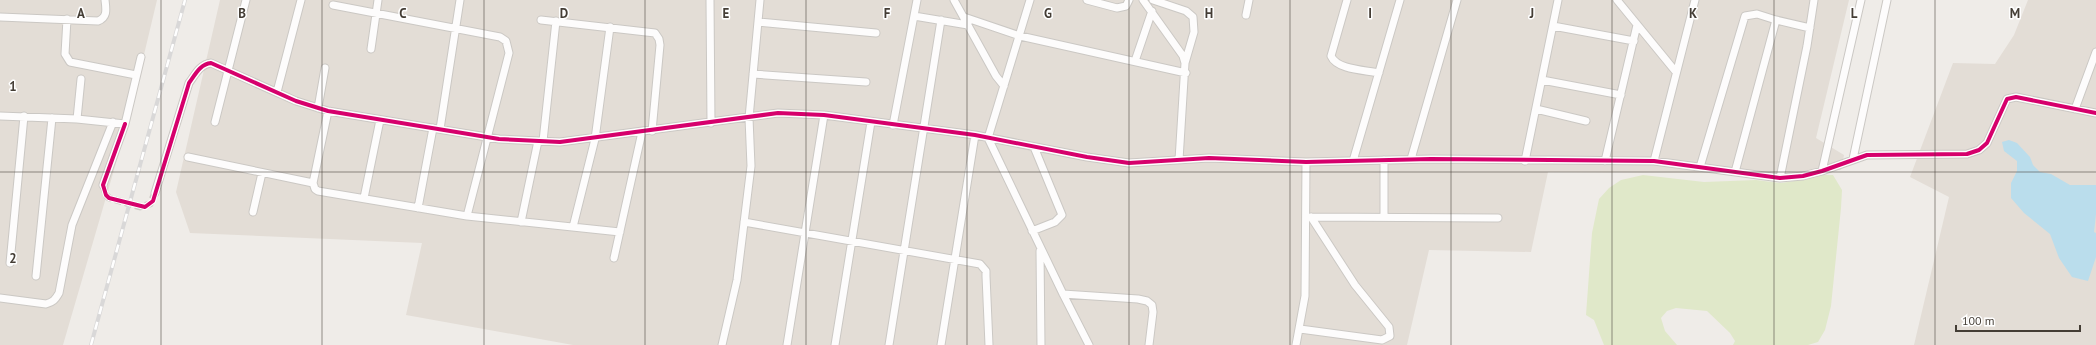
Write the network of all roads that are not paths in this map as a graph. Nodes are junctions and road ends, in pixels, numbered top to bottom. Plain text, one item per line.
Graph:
1 (105, 0) edge
2 (246, 0) edge
3 (301, 0) edge
4 (378, 0) edge
5 (460, 0) edge
6 (710, 0) edge
7 (760, 0) edge
8 (917, 0) edge
9 (954, 0) edge
10 (1030, 0) edge
11 (1087, 0) edge
12 (1129, 0) edge
13 (1143, 0) edge
14 (1153, 0) edge
15 (1249, 0) edge
16 (1347, 0) edge
17 (1400, 0) edge
18 (1457, 0) edge
19 (1558, 0) edge
20 (1618, 0) edge
21 (1695, 0) edge
22 (1814, 0) edge
23 (1861, 0) edge
24 (1887, 0) edge
25 (334, 5) dead end
26 (1152, 11) junction
27 (376, 13) junction
28 (0, 16) edge
29 (914, 16) junction
30 (1246, 16) dead end
31 (964, 17) junction
32 (67, 19) junction
33 (541, 20) dead end
34 (941, 20) junction
35 (1776, 20) junction
36 (556, 21) junction
37 (758, 22) junction
38 (1637, 24) junction
39 (968, 25) junction
40 (1553, 26) junction
41 (610, 27) junction
42 (456, 28) junction
43 (1810, 28) junction
44 (876, 33) dead end
45 (1020, 36) junction
46 (1634, 41) junction
47 (371, 49) dead end
48 (2096, 52) edge
49 (141, 56) dead end
50 (1135, 61) junction
51 (1185, 63) junction
52 (325, 68) dead end
53 (228, 71) junction
54 (1676, 72) junction
55 (1186, 73) junction
56 (1379, 73) junction
57 (753, 74) junction
58 (136, 76) junction
59 (80, 78) dead end
60 (1542, 80) junction
61 (866, 82) dead end
62 (1004, 86) junction
63 (278, 92) junction
64 (1621, 95) junction
65 (318, 108) junction
66 (1536, 108) junction
67 (2075, 109) junction
68 (328, 112) junction
69 (2096, 113) edge
70 (824, 115) junction
71 (0, 116) edge
72 (24, 116) junction
73 (52, 118) junction
74 (749, 118) junction
75 (77, 119) junction
76 (380, 120) junction
77 (1586, 121) dead end
78 (113, 122) junction
79 (215, 122) dead end
80 (871, 122) junction
81 (711, 123) junction
82 (125, 124) junction
83 (893, 125) junction
84 (923, 128) junction
85 (436, 129) junction
86 (652, 131) junction
87 (642, 132) junction
88 (975, 135) junction
89 (487, 137) junction
90 (988, 138) junction
91 (595, 139) junction
92 (541, 141) junction
93 (1034, 147) junction
94 (188, 157) dead end
95 (1853, 158) junction
96 (1411, 159) junction
97 (1179, 160) junction
98 (1353, 160) junction
99 (1384, 160) junction
100 (1525, 161) junction
101 (1605, 161) junction
102 (1654, 161) junction
103 (1306, 162) junction
104 (1700, 167) junction
105 (1822, 171) junction
106 (1734, 172) junction
107 (262, 173) junction
108 (1780, 178) junction
109 (313, 183) junction
110 (102, 185) dead end
111 (155, 193) tunnel mouth
112 (364, 198) junction
113 (418, 208) junction
114 (253, 212) dead end
115 (467, 216) junction
116 (1308, 217) junction
117 (1384, 217) junction
118 (1498, 218) dead end
119 (521, 222) junction
120 (744, 222) junction
121 (573, 227) junction
122 (1032, 231) junction
123 (620, 232) junction
124 (805, 233) junction
125 (851, 241) junction
126 (1040, 248) junction
127 (903, 251) junction
128 (614, 258) dead end
129 (955, 260) junction
130 (10, 263) dead end
131 (36, 276) dead end
132 (1063, 294) junction
133 (0, 298) edge
134 (1300, 329) junction
135 (722, 345) edge
136 (788, 345) edge
137 (835, 345) edge
138 (888, 345) edge
139 (941, 345) edge
140 (989, 345) edge
141 (1041, 345) edge
142 (1089, 345) edge
143 (1149, 345) edge
144 (1296, 345) edge

1 - 32 street
2 - 53 street
3 - 63 street
4 - 27 street
5 - 42 street
6 - 81 street
7 - 37 street
8 - 29 street
9 - 31 street
10 - 45 street
11 - 12 street
13 - 26 street
14 - 51 street
15 - 30 street
16 - 56 street
17 - 56 street
18 - 96 street
19 - 40 street
20 - 38 street
21 - 54 street
22 - 43 street
23 - 105 street
24 - 95 street
25 - 27 street
26 - 50 street
26 - 51 street
27 - 42 street
27 - 47 street
28 - 32 street
29 - 34 street
29 - 83 street
31 - 39 street
31 - 45 street
32 - 58 street
33 - 36 street
34 - 39 street
34 - 84 street
35 - 43 street
35 - 104 street
35 - 106 street
36 - 41 street
36 - 92 street
37 - 44 street
37 - 57 street
38 - 46 street
38 - 54 street
39 - 62 street
40 - 46 street
40 - 60 street
41 - 86 street
41 - 91 street
42 - 85 street
42 - 89 street
43 - 108 street
45 - 50 street
45 - 62 street
46 - 64 street
48 - 67 street
49 - 58 street
50 - 55 street
51 - 55 street
52 - 65 street
53 - 63 street
53 - 79 street
53 - 111 street
54 - 102 street
55 - 97 street
56 - 98 street
57 - 61 street
57 - 74 street
58 - 82 street
59 - 75 street
60 - 64 street
60 - 66 street
62 - 90 street
63 - 65 street
64 - 101 street
65 - 68 street
66 - 77 street
66 - 100 street
67 - 69 street
67 - 95 street
68 - 76 street
68 - 109 street
70 - 74 street
70 - 80 street
70 - 124 street
71 - 72 street
72 - 73 street
72 - 130 street
73 - 75 street
73 - 131 street
74 - 81 street
74 - 120 street
75 - 78 street
76 - 85 street
76 - 112 street
78 - 82 street
78 - 133 street
80 - 83 street
80 - 125 street
81 - 86 street
82 - 110 street
83 - 84 street
84 - 88 street
84 - 127 street
85 - 89 street
85 - 113 street
86 - 87 street
87 - 91 street
87 - 123 street
88 - 90 street
88 - 129 street
89 - 92 street
89 - 115 street
90 - 93 street
90 - 122 street
91 - 92 street
91 - 121 street
92 - 119 street
93 - 97 street
93 - 122 street
94 - 107 street
95 - 105 street
96 - 99 street
96 - 100 street
97 - 103 street
98 - 99 street
98 - 103 street
99 - 117 street
100 - 101 street
101 - 102 street
102 - 104 street
103 - 116 street
104 - 106 street
105 - 108 street
106 - 108 street
107 - 109 street
107 - 114 street
109 - 112 street
112 - 113 street
113 - 115 street
115 - 119 street
116 - 117 street
116 - 134 street
116 - 134 street
117 - 118 street
119 - 121 street
120 - 124 street
120 - 135 street
121 - 123 street
122 - 126 street
123 - 128 street
124 - 125 street
124 - 136 street
125 - 127 street
125 - 137 street
126 - 132 street
126 - 141 street
127 - 129 street
127 - 138 street
129 - 139 street
129 - 140 street
132 - 142 street
132 - 143 street
134 - 144 street

